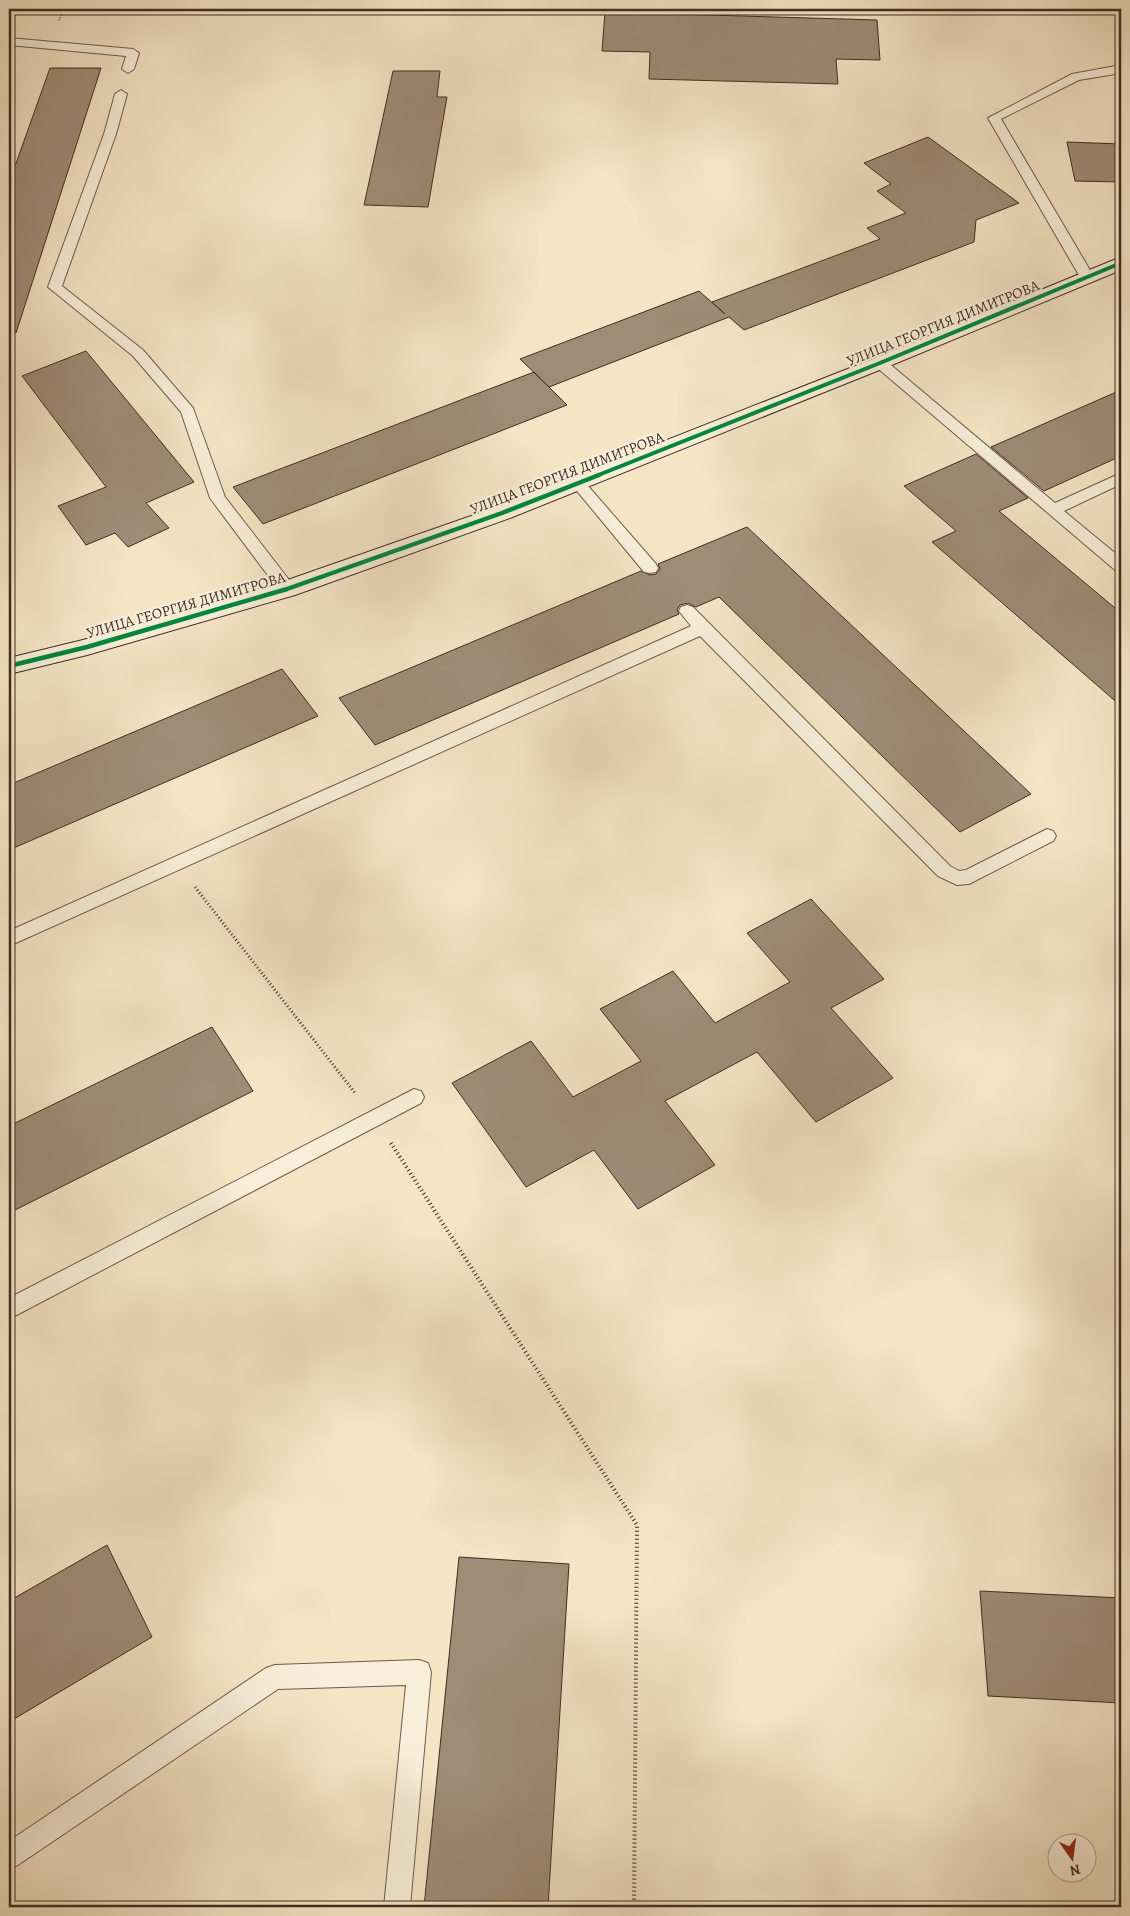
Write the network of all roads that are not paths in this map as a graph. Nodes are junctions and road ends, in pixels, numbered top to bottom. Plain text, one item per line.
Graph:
1 (9, 41) edge
2 (128, 69) dead end
3 (1121, 69) edge
4 (121, 94) dead end
5 (1121, 263) edge
6 (1086, 277) junction
7 (880, 363) junction
8 (1121, 478) edge
9 (577, 482) junction
10 (1053, 510) junction
11 (1121, 566) edge
12 (650, 568) dead end
13 (287, 589) junction
14 (687, 611) dead end
15 (702, 628) junction
16 (9, 666) edge
17 (1047, 836) dead end
18 (9, 939) edge
19 (414, 1097) dead end
20 (9, 1309) edge
21 (9, 1856) edge
22 (397, 1907) edge

1 - 2 lane
3 - 6 lane
4 - 13 lane
5 - 6 street, УЛИЦА ГЕОРГИЯ ДИМИТРОВА
6 - 7 street, УЛИЦА ГЕОРГИЯ ДИМИТРОВА
7 - 9 street, УЛИЦА ГЕОРГИЯ ДИМИТРОВА
7 - 10 lane
8 - 10 lane
9 - 12 lane
9 - 13 street, УЛИЦА ГЕОРГИЯ ДИМИТРОВА
10 - 11 lane
13 - 16 street, УЛИЦА ГЕОРГИЯ ДИМИТРОВА
14 - 15 lane
15 - 17 lane
15 - 18 lane
19 - 20 lane
21 - 22 lane

